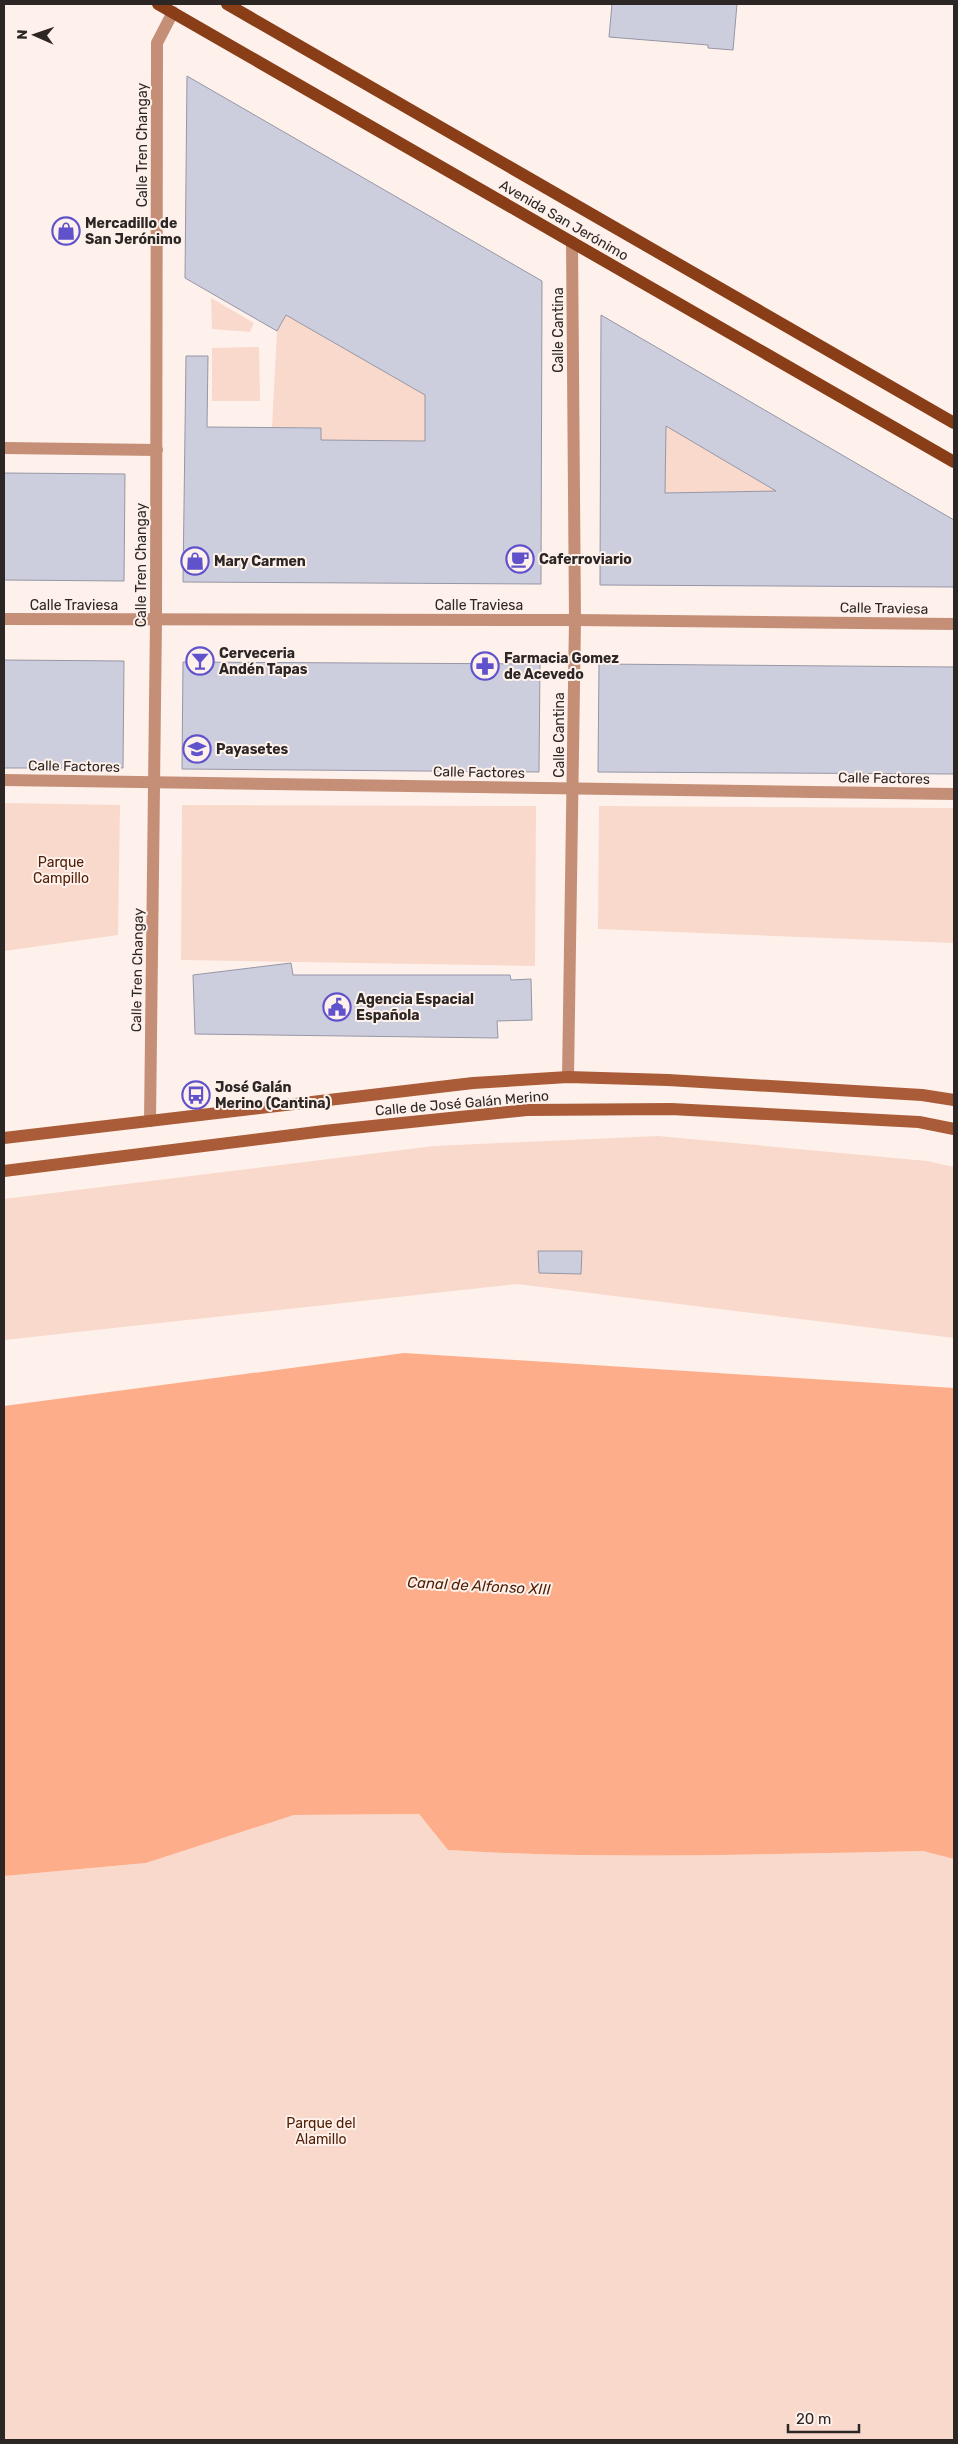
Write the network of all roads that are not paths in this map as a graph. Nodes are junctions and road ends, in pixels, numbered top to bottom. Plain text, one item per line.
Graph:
1 (158, 4) edge
2 (227, 4) edge
3 (173, 12) junction
4 (572, 242) junction
5 (954, 423) edge
6 (4, 448) edge
7 (157, 450) junction
8 (954, 462) edge
9 (4, 619) edge
10 (156, 620) junction
11 (575, 620) junction
12 (954, 624) edge
13 (4, 780) edge
14 (154, 782) junction
15 (573, 789) junction
16 (954, 794) edge
17 (568, 1077) junction
18 (954, 1100) edge
19 (150, 1121) junction
20 (954, 1129) edge
21 (4, 1138) edge
22 (4, 1171) edge

1 - 3 main road, Avenida San Jerónimo
2 - 5 main road, Avenida San Jerónimo
3 - 4 main road, Avenida San Jerónimo
3 - 7 street, Calle Tren Changay
4 - 8 main road, Avenida San Jerónimo
4 - 11 street, Calle Cantina
6 - 7 street
7 - 10 street, Calle Tren Changay
9 - 10 street, Calle Traviesa
10 - 11 street, Calle Traviesa
10 - 14 street, Calle Tren Changay
11 - 12 street, Calle Traviesa
11 - 15 street, Calle Cantina
13 - 14 street, Calle Factores
14 - 15 street, Calle Factores
14 - 19 street, Calle Tren Changay
15 - 16 street, Calle Factores
15 - 17 street, Calle Cantina
17 - 18 main road, Calle de José Galán Merino
17 - 19 main road, Calle de José Galán Merino
19 - 21 main road, Calle de José Galán Merino
20 - 22 main road, Calle de José Galán Merino

